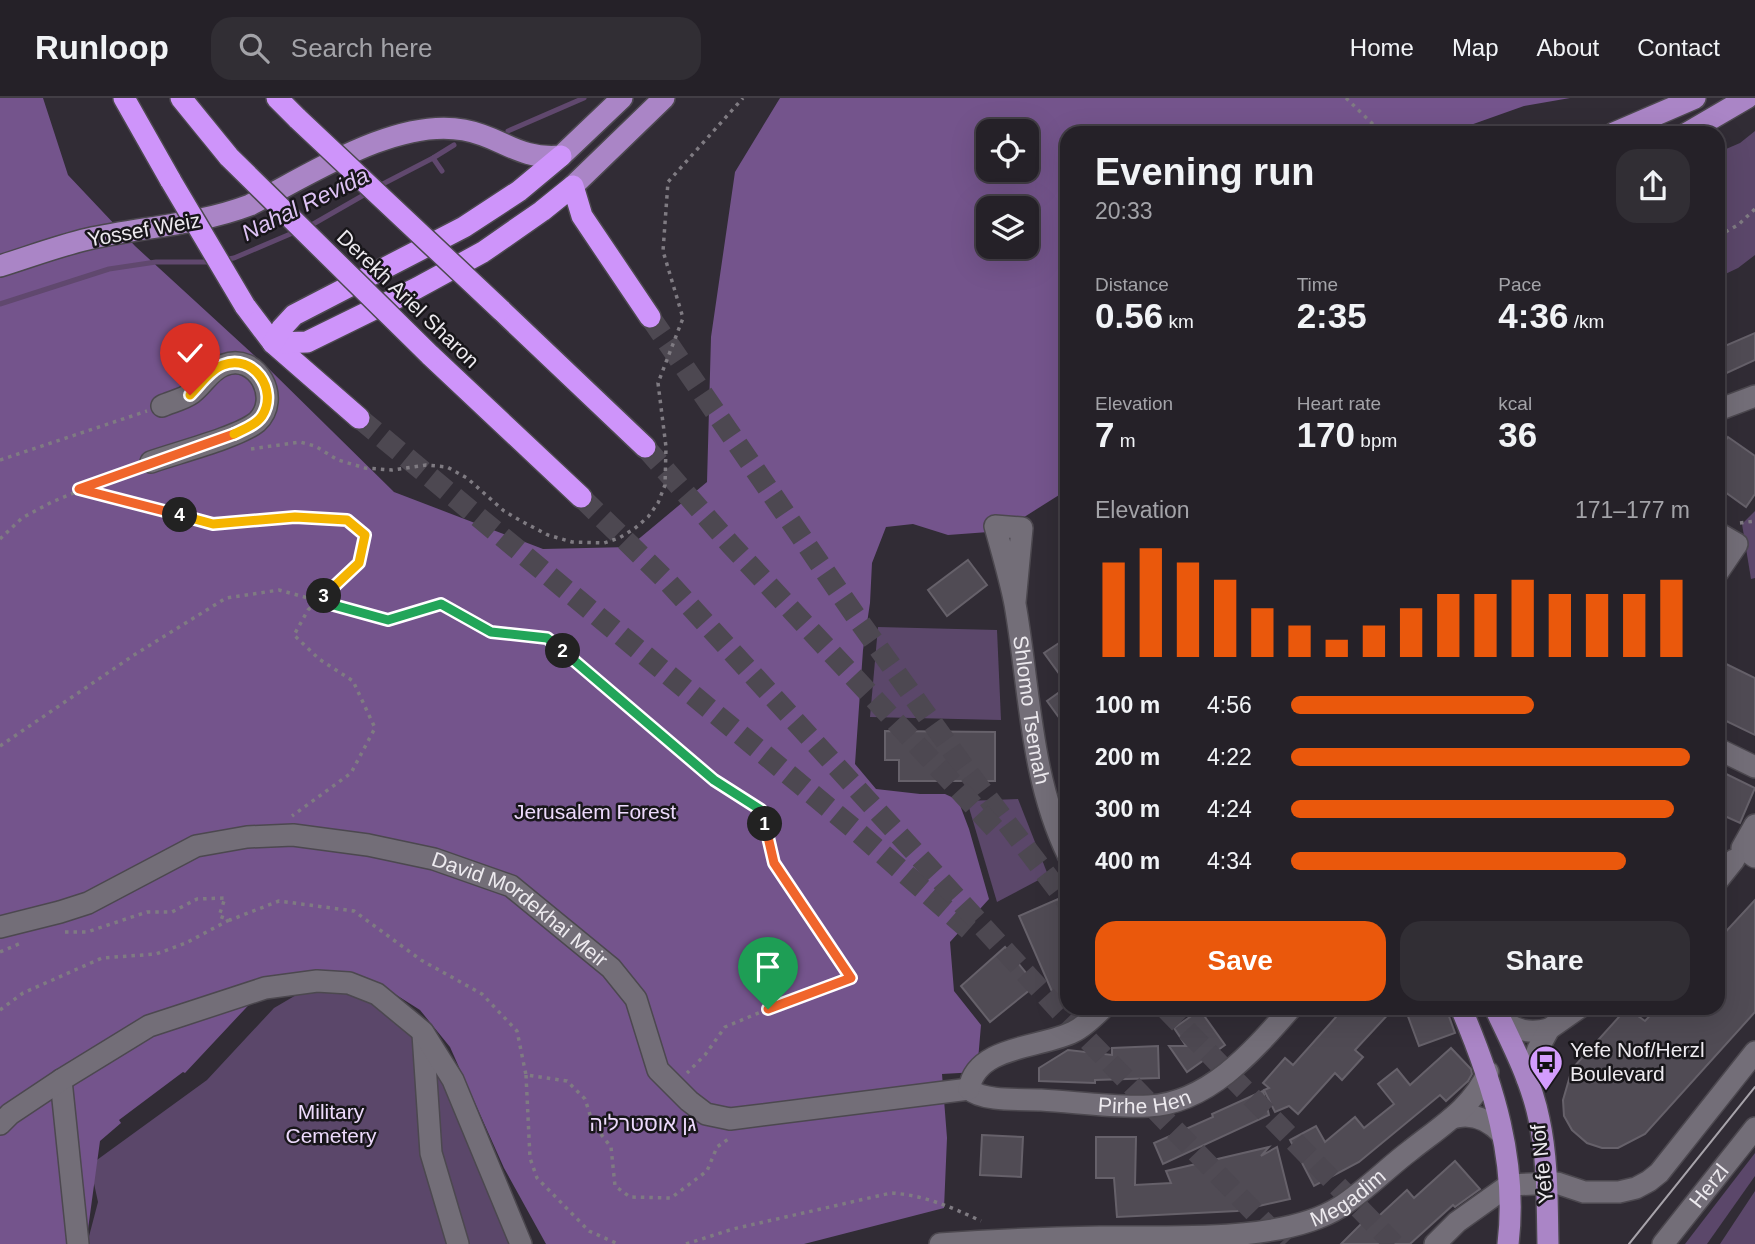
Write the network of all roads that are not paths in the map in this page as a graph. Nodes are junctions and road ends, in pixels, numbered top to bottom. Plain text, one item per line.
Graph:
1 (124, 98) edge
2 (181, 98) edge
3 (277, 98) edge
4 (622, 98) edge
5 (664, 98) edge
6 (1695, 98) edge
7 (1747, 98) edge
8 (1630, 126) edge
9 (1699, 126) edge
10 (561, 156) junction
11 (573, 186) junction
12 (0, 266) edge
13 (650, 317) tunnel mouth
14 (273, 343) junction
15 (1755, 396) edge
16 (162, 406) road end
17 (1725, 407) edge
18 (359, 418) tunnel mouth
19 (645, 447) tunnel mouth
20 (151, 462) road end
21 (581, 497) tunnel mouth
22 (1725, 537) edge
23 (1725, 562) edge
24 (1015, 603) dead end
25 (1725, 753) edge
26 (1755, 768) edge
27 (1755, 825) edge
28 (1060, 836) edge
29 (1744, 855) edge
30 (1725, 873) edge
31 (0, 927) edge
32 (1094, 1015) edge
33 (1285, 1015) edge
34 (1464, 1015) edge
35 (1499, 1015) edge
36 (1500, 1015) edge
37 (1569, 1015) edge
38 (1549, 1029) junction
39 (423, 1032) junction
40 (1755, 1052) edge
41 (1488, 1072) junction
42 (1527, 1079) junction
43 (61, 1080) junction
44 (969, 1089) junction
45 (1452, 1118) junction
46 (0, 1124) edge
47 (1755, 1128) edge
48 (1502, 1134) junction
49 (1546, 1184) junction
50 (1510, 1185) junction
51 (78, 1244) edge
52 (458, 1244) edge
53 (521, 1244) edge
54 (940, 1244) edge
55 (1435, 1244) edge
56 (1508, 1244) edge
57 (1548, 1244) edge
58 (1663, 1244) edge

1 - 14 highway, bridge
2 - 21 highway, Derekh Ariel Sharon, bridge
3 - 19 highway, bridge
4 - 10 main road
5 - 11 main road
6 - 8 main road
7 - 9 main road
10 - 12 main road, Yossef Weiz
10 - 14 highway
11 - 13 highway
11 - 14 highway
14 - 18 highway
15 - 17 street
16 - 20 street
22 - 23 street
24 - 28 street, Shlomo Tsemah
25 - 26 street
27 - 29 street
29 - 30 street
31 - 44 street, David Mordekhai Meir
32 - 44 street
33 - 44 street, Pirhe Hen
34 - 41 main road, Yefe Nof
35 - 42 main road, Yefe Nof
36 - 38 street
37 - 38 street
38 - 42 street
39 - 43 street
39 - 52 street
39 - 53 street
40 - 49 street
41 - 45 street, Megadim
41 - 48 main road, Yefe Nof
42 - 49 main road, Yefe Nof
43 - 46 street
43 - 51 street
45 - 48 street
45 - 54 street, Megadim
47 - 58 street, Herzl
48 - 50 main road, Yefe Nof
49 - 50 street
49 - 57 main road, Yefe Nof
50 - 55 street
50 - 56 main road, Yefe Nof

